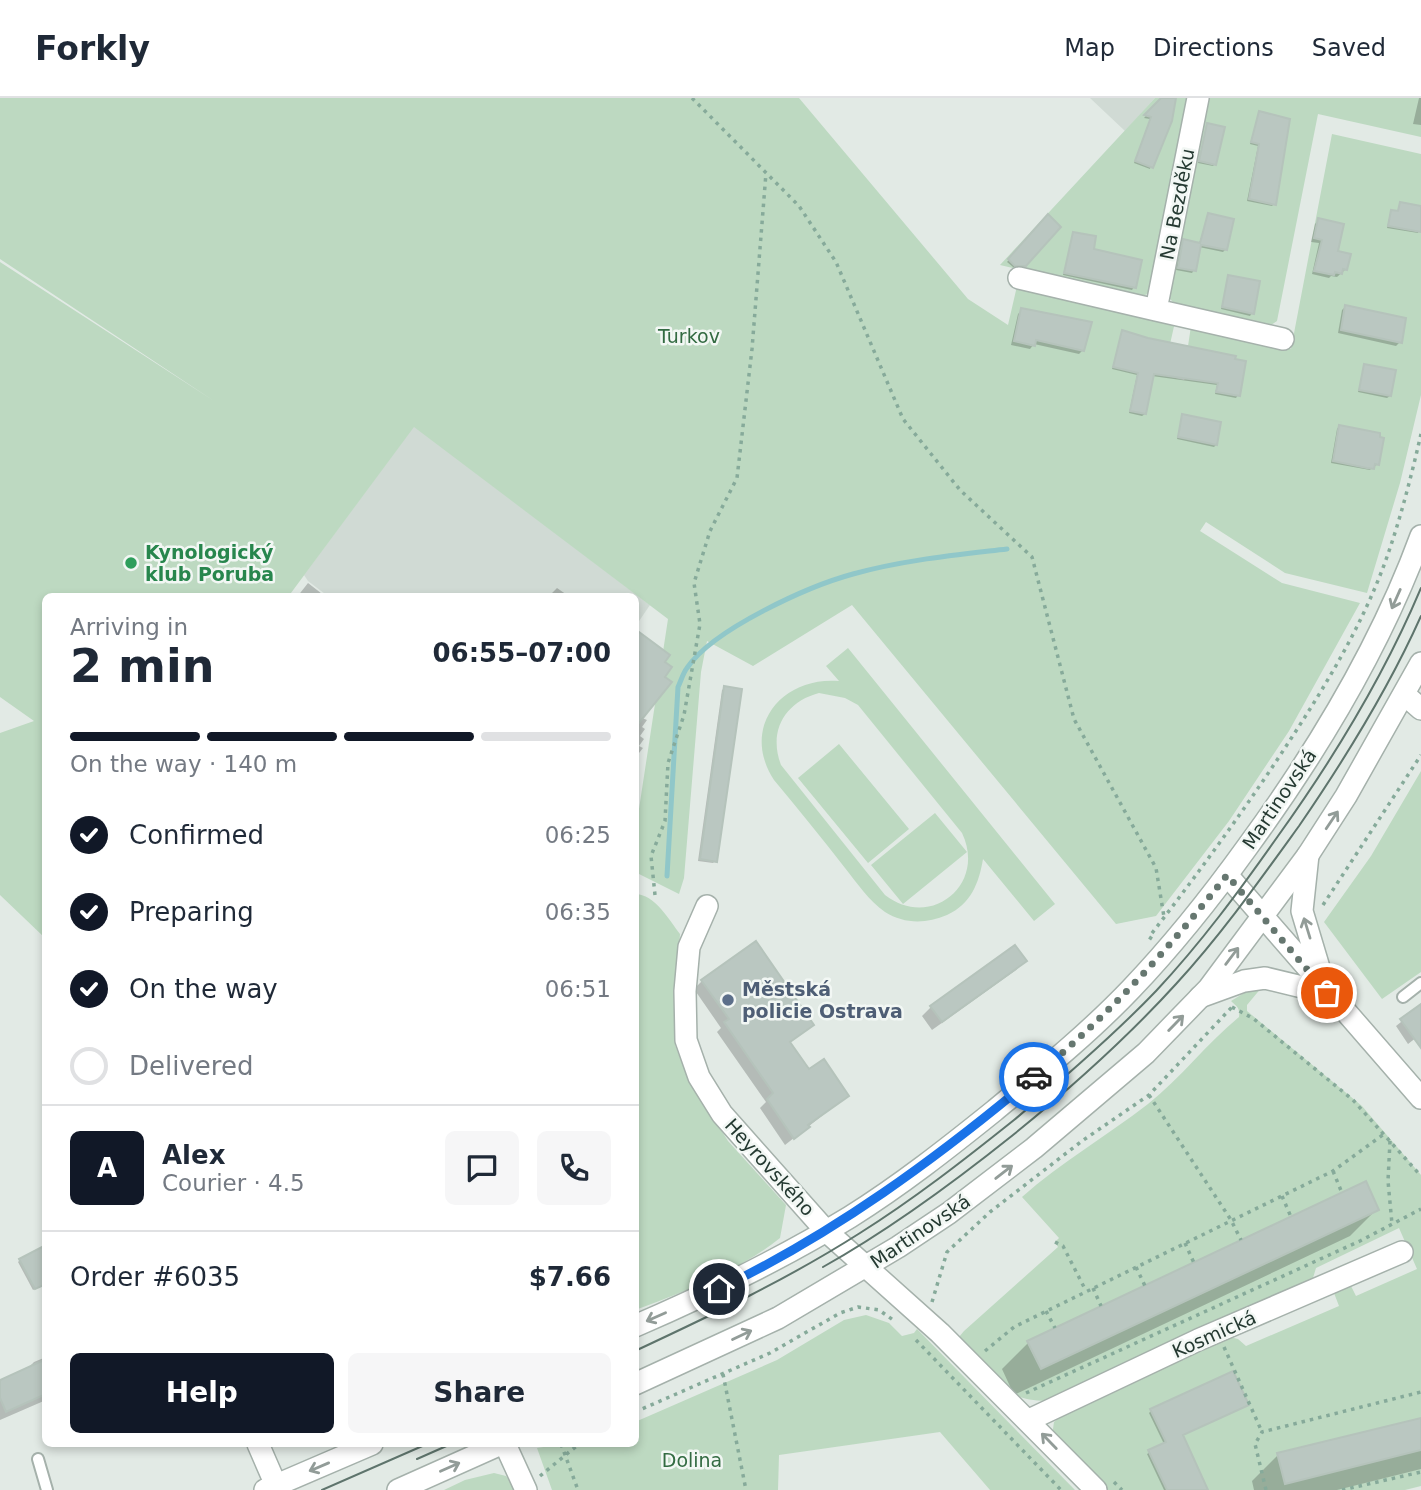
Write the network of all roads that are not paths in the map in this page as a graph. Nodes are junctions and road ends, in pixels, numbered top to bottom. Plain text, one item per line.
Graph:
1 (1198, 98) edge
2 (1019, 278) dead end
3 (1156, 310) junction
4 (1283, 339) dead end
5 (1421, 536) edge
6 (1421, 663) edge
7 (1413, 702) edge
8 (1308, 855) junction
9 (1227, 875) junction
10 (707, 906) dead end
11 (1263, 915) junction
12 (1421, 983) edge
13 (1327, 993) junction
14 (1200, 996) junction
15 (1403, 997) dead end
16 (1421, 1098) edge
17 (826, 1231) junction
18 (1402, 1252) dead end
19 (867, 1267) junction
20 (639, 1324) edge
21 (639, 1382) edge
22 (1029, 1420) junction
23 (259, 1447) edge
24 (365, 1447) edge
25 (496, 1447) edge
26 (505, 1447) edge
27 (38, 1459) dead end
28 (273, 1488) edge
29 (526, 1488) edge
30 (47, 1490) edge
31 (398, 1490) edge
32 (1096, 1490) edge

1 - 3 street, Na Bezděku
2 - 3 street
3 - 4 street
5 -> 9 street, Martinovská
6 - 7 street, Martinovská
8 -> 7 street, Martinovská
8 - 11 street, Martinovská
13 -> 8 street
9 - 11 street
9 - 17 street, Martinovská
10 - 17 street, Heyrovského
11 - 13 street
14 -> 11 street, Martinovská
12 - 15 lane
13 - 14 street, Martinovská
13 - 16 street
19 -> 14 street, Martinovská
17 - 19 street, Heyrovského
17 -> 20 street, Martinovská
18 - 22 street, Kosmická
21 -> 19 street, Martinovská
19 - 22 street, Heyrovského
32 -> 22 street, Heyrovského
23 - 28 street
24 -> 28 street
31 -> 25 street
26 - 29 street
27 - 30 lane

